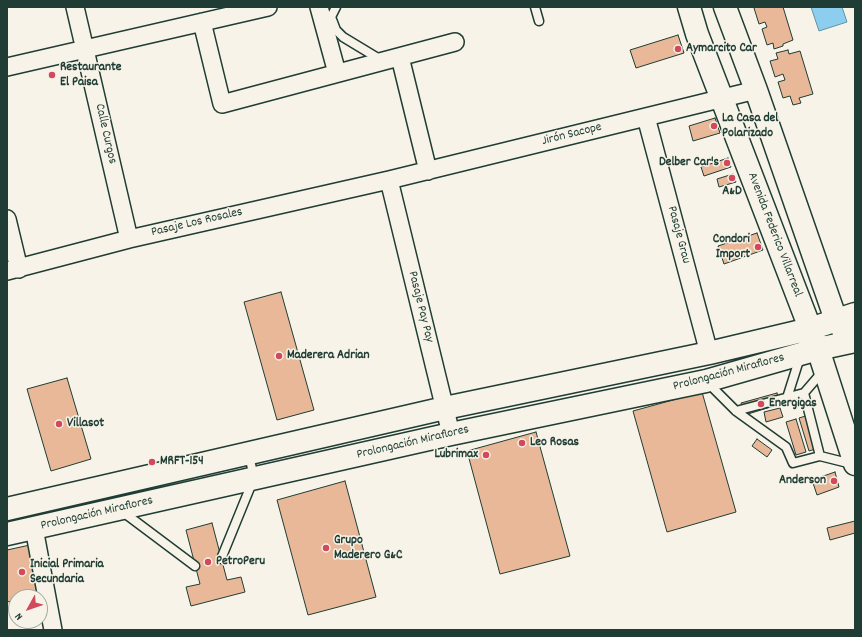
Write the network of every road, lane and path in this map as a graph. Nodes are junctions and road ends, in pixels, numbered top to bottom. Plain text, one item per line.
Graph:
1 (75, 7) edge
2 (268, 7) edge
3 (319, 7) edge
4 (336, 7) edge
5 (535, 7) edge
6 (689, 7) edge
7 (725, 7) edge
8 (539, 21) dead end
9 (202, 22) junction
10 (455, 42) dead end
11 (85, 49) junction
12 (400, 57) junction
13 (383, 61) junction
14 (7, 67) edge
15 (338, 73) junction
16 (756, 90) junction
17 (722, 98) junction
18 (646, 117) junction
19 (428, 171) junction
20 (389, 180) junction
21 (7, 219) edge
22 (129, 239) junction
23 (13, 270) edge
24 (846, 317) edge
25 (810, 329) junction
26 (854, 345) edge
27 (810, 352) junction
28 (709, 353) junction
29 (824, 371) junction
30 (706, 381) junction
31 (804, 393) junction
32 (787, 398) junction
33 (445, 408) junction
34 (736, 411) junction
35 (451, 434) junction
36 (248, 453) junction
37 (820, 456) junction
38 (855, 464) edge
39 (254, 478) junction
40 (7, 508) edge
41 (120, 509) junction
42 (34, 528) junction
43 (7, 534) edge
44 (222, 559) dead end
45 (195, 566) dead end
46 (53, 630) edge

1 - 11 street, Calle Curgos
2 - 9 street
3 - 15 street
4 - 13 lane
5 - 8 lane
6 - 17 main road, Avenida Federico Villarreal
7 - 16 main road
9 - 11 street
9 - 15 street
10 - 12 street
11 - 14 street
11 - 22 street, Calle Curgos
12 - 13 street
12 - 19 street
13 - 15 street
16 - 17 street, Jirón Sacope
16 - 24 main road
17 - 18 street, Jirón Sacope
17 - 25 main road, Avenida Federico Villarreal
18 - 19 street, Jirón Sacope
18 - 28 street, Pasaje Grau
19 - 20 street, Jirón Sacope
20 - 22 street, Pasaje Los Rosales
20 - 33 street, Pasaje Pay Pay
21 - 23 street
22 - 23 street, Pasaje Los Rosales
24 - 25 main road, Prolongación Miraflores
24 - 26 main road
25 - 27 main road, Avenida Federico Villarreal
25 - 28 main road, Prolongación Miraflores
26 - 27 main road, Prolongación Miraflores
27 - 29 main road, Avenida Federico Villarreal
27 - 30 main road, Prolongación Miraflores
27 - 32 lane
28 - 33 main road, Prolongación Miraflores
29 - 31 lane
29 - 38 main road, Avenida Federico Villarreal
30 - 34 lane
30 - 35 main road, Prolongación Miraflores
31 - 32 lane
31 - 37 lane
32 - 34 lane
33 - 35 street, Pasaje Pay Pay
33 - 36 main road, Prolongación Miraflores
34 - 37 lane
35 - 39 main road, Prolongación Miraflores
36 - 39 lane
36 - 40 main road, Prolongación Miraflores
37 - 38 lane
39 - 41 main road, Prolongación Miraflores
39 - 44 lane
41 - 42 main road, Prolongación Miraflores
41 - 45 lane
42 - 43 main road, Prolongación Miraflores
42 - 46 street

